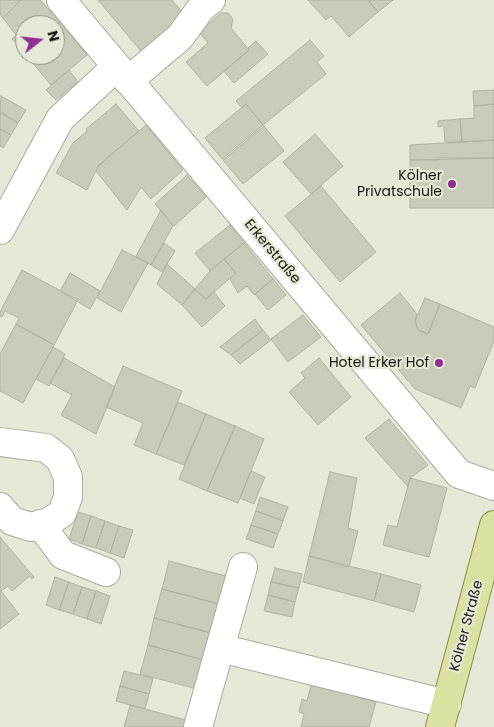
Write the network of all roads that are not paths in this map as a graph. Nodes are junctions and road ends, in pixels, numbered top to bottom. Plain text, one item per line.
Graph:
1 (61, 0) edge
2 (211, 0) edge
3 (122, 74) junction
4 (0, 230) edge
5 (0, 442) edge
6 (494, 486) edge
7 (0, 507) edge
8 (40, 524) junction
9 (494, 525) edge
10 (243, 567) dead end
11 (106, 572) dead end
12 (220, 648) junction
13 (443, 715) edge
14 (198, 727) edge

1 - 3 street, Erkerstraße
2 - 3 street
3 - 4 street
3 - 6 street, Erkerstraße
5 - 8 street
7 - 8 street
8 - 11 street
9 - 13 main road, Kölner Straße
10 - 12 street
12 - 13 street
12 - 14 street

